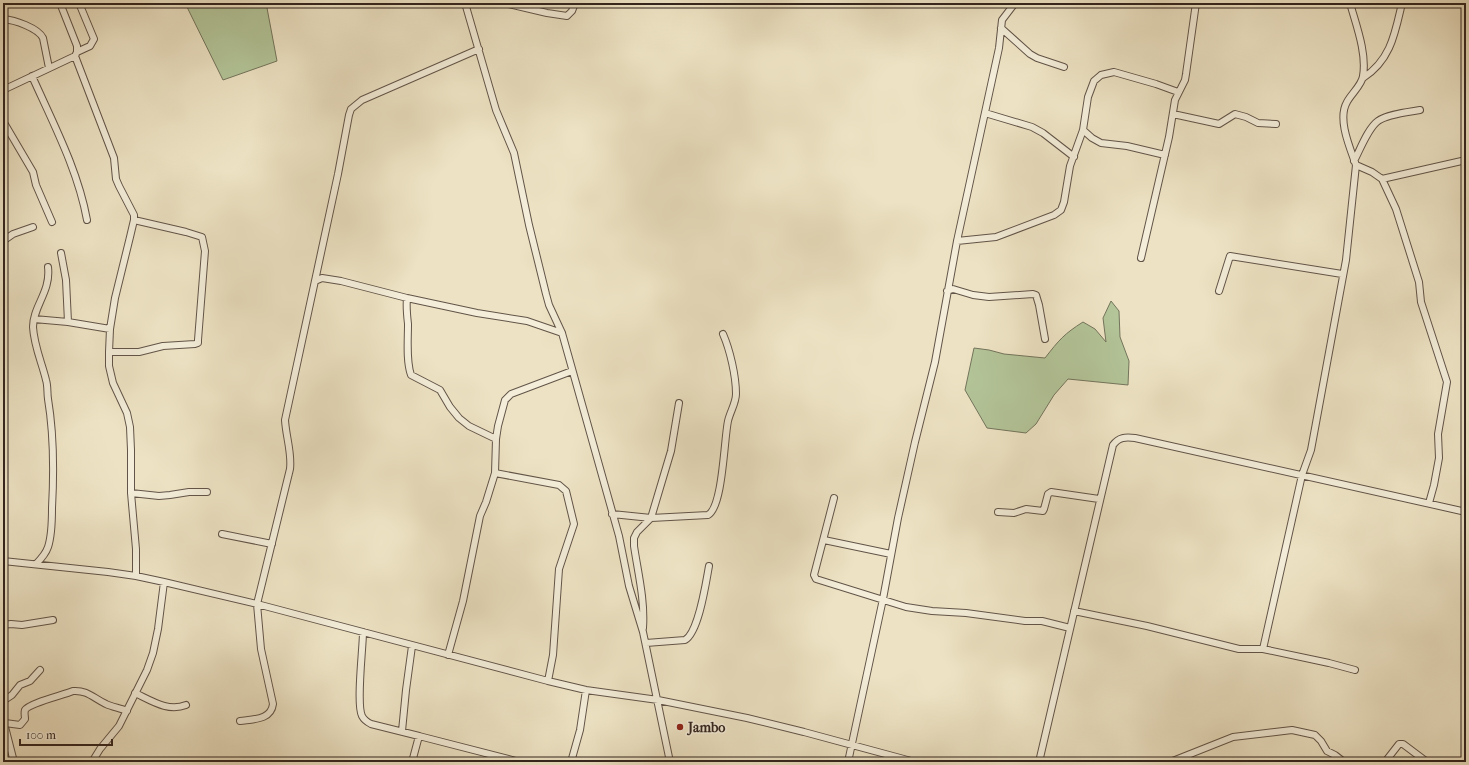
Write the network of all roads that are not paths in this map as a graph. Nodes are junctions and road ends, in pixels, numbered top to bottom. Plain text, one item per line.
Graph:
1 (60, 3) edge
2 (79, 3) edge
3 (465, 3) edge
4 (504, 3) edge
5 (575, 3) edge
6 (1015, 3) edge
7 (1196, 3) edge
8 (1350, 3) edge
9 (1402, 3) edge
10 (3, 19) edge
11 (1001, 28) junction
12 (479, 49) junction
13 (76, 54) junction
14 (49, 68) junction
15 (1064, 68) dead end
16 (32, 76) junction
17 (1363, 78) junction
18 (3, 90) edge
19 (1178, 92) junction
20 (1420, 110) dead end
21 (985, 113) junction
22 (1173, 114) junction
23 (3, 122) edge
24 (1276, 124) dead end
25 (1083, 130) junction
26 (1165, 155) junction
27 (1074, 158) junction
28 (1466, 160) edge
29 (1355, 163) junction
30 (1382, 179) junction
31 (87, 220) dead end
32 (134, 220) junction
33 (52, 222) dead end
34 (33, 227) dead end
35 (3, 241) edge
36 (957, 241) junction
37 (61, 253) dead end
38 (1141, 258) dead end
39 (48, 266) dead end
40 (1342, 274) junction
41 (315, 282) junction
42 (947, 291) junction
43 (1219, 291) dead end
44 (407, 298) junction
45 (34, 319) junction
46 (68, 322) junction
47 (110, 329) junction
48 (562, 333) junction
49 (723, 334) dead end
50 (1045, 339) dead end
51 (108, 352) junction
52 (572, 371) junction
53 (679, 403) dead end
54 (496, 439) junction
55 (495, 473) junction
56 (1302, 474) junction
57 (207, 492) dead end
58 (131, 493) junction
59 (834, 498) dead end
60 (1099, 499) junction
61 (1429, 503) junction
62 (998, 512) dead end
63 (1466, 512) edge
64 (612, 514) junction
65 (651, 518) junction
66 (222, 534) dead end
67 (824, 540) junction
68 (272, 544) junction
69 (891, 554) junction
70 (3, 561) edge
71 (36, 564) junction
72 (710, 566) dead end
73 (136, 576) junction
74 (164, 582) junction
75 (883, 599) junction
76 (257, 604) junction
77 (1074, 611) junction
78 (53, 620) dead end
79 (3, 625) edge
80 (1070, 628) junction
81 (364, 632) junction
82 (643, 632) junction
83 (646, 643) junction
84 (412, 646) junction
85 (1263, 649) junction
86 (448, 655) junction
87 (40, 670) dead end
88 (1355, 670) dead end
89 (548, 681) junction
90 (586, 690) junction
91 (135, 693) junction
92 (658, 700) junction
93 (3, 701) edge
94 (186, 705) dead end
95 (127, 711) junction
96 (4, 721) edge
97 (240, 721) dead end
98 (402, 731) junction
99 (418, 736) junction
100 (852, 745) junction
101 (14, 762) edge
102 (92, 762) edge
103 (412, 762) edge
104 (520, 762) edge
105 (571, 762) edge
106 (670, 762) edge
107 (848, 762) edge
108 (915, 762) edge
109 (1038, 762) edge
110 (1170, 762) edge
111 (1344, 762) edge
112 (1385, 762) edge
113 (1427, 762) edge

1 - 13 street
2 - 13 street
3 - 12 street
4 - 5 street
6 - 11 street
7 - 19 street
8 - 17 street
9 - 17 street
10 - 14 street
11 - 15 street
11 - 21 street
12 - 41 street
12 - 48 street
13 - 14 street
13 - 32 street
14 - 16 street
16 - 18 street
16 - 31 street
17 - 29 street
19 - 22 street
19 - 25 street
20 - 29 street
21 - 27 street
21 - 36 street
22 - 24 street
22 - 26 street
23 - 33 street
25 - 26 street
25 - 27 street
26 - 38 street
27 - 36 street
28 - 30 street
29 - 30 street
29 - 40 street
30 - 61 street
32 - 47 street
32 - 51 street
34 - 35 street
36 - 42 street
37 - 46 street
39 - 45 street
40 - 43 street
40 - 56 street
41 - 44 street
41 - 68 street
42 - 50 street
42 - 69 street
44 - 48 street
44 - 54 street
45 - 46 street
45 - 71 street
46 - 47 street
47 - 51 street
48 - 52 street
49 - 65 street
51 - 58 street
52 - 54 street
52 - 64 street
53 - 65 street
54 - 55 street
55 - 86 street
55 - 89 street
56 - 60 street
56 - 61 street
56 - 85 street
57 - 58 street
58 - 73 street
59 - 67 street
60 - 62 street
60 - 77 street
61 - 63 street
64 - 65 street
64 - 82 street
65 - 82 street
66 - 68 street
67 - 69 street
67 - 75 street
68 - 76 street
69 - 75 street
70 - 71 street
71 - 73 street
72 - 83 street
73 - 74 street
74 - 76 street
74 - 91 street
75 - 80 street
75 - 100 street
76 - 81 street
76 - 97 street
77 - 80 street
77 - 85 street
78 - 79 street
80 - 109 street
81 - 84 street
81 - 98 street
82 - 83 street
83 - 92 street
84 - 86 street
84 - 98 street
85 - 88 street
86 - 89 street
87 - 93 street
89 - 90 street
90 - 92 street
90 - 105 street
91 - 94 street
91 - 95 street
92 - 100 street
92 - 106 street
95 - 96 street
95 - 102 street
96 - 101 street
98 - 99 street
99 - 103 street
99 - 104 street
100 - 107 street
100 - 108 street
110 - 111 street
112 - 113 street

